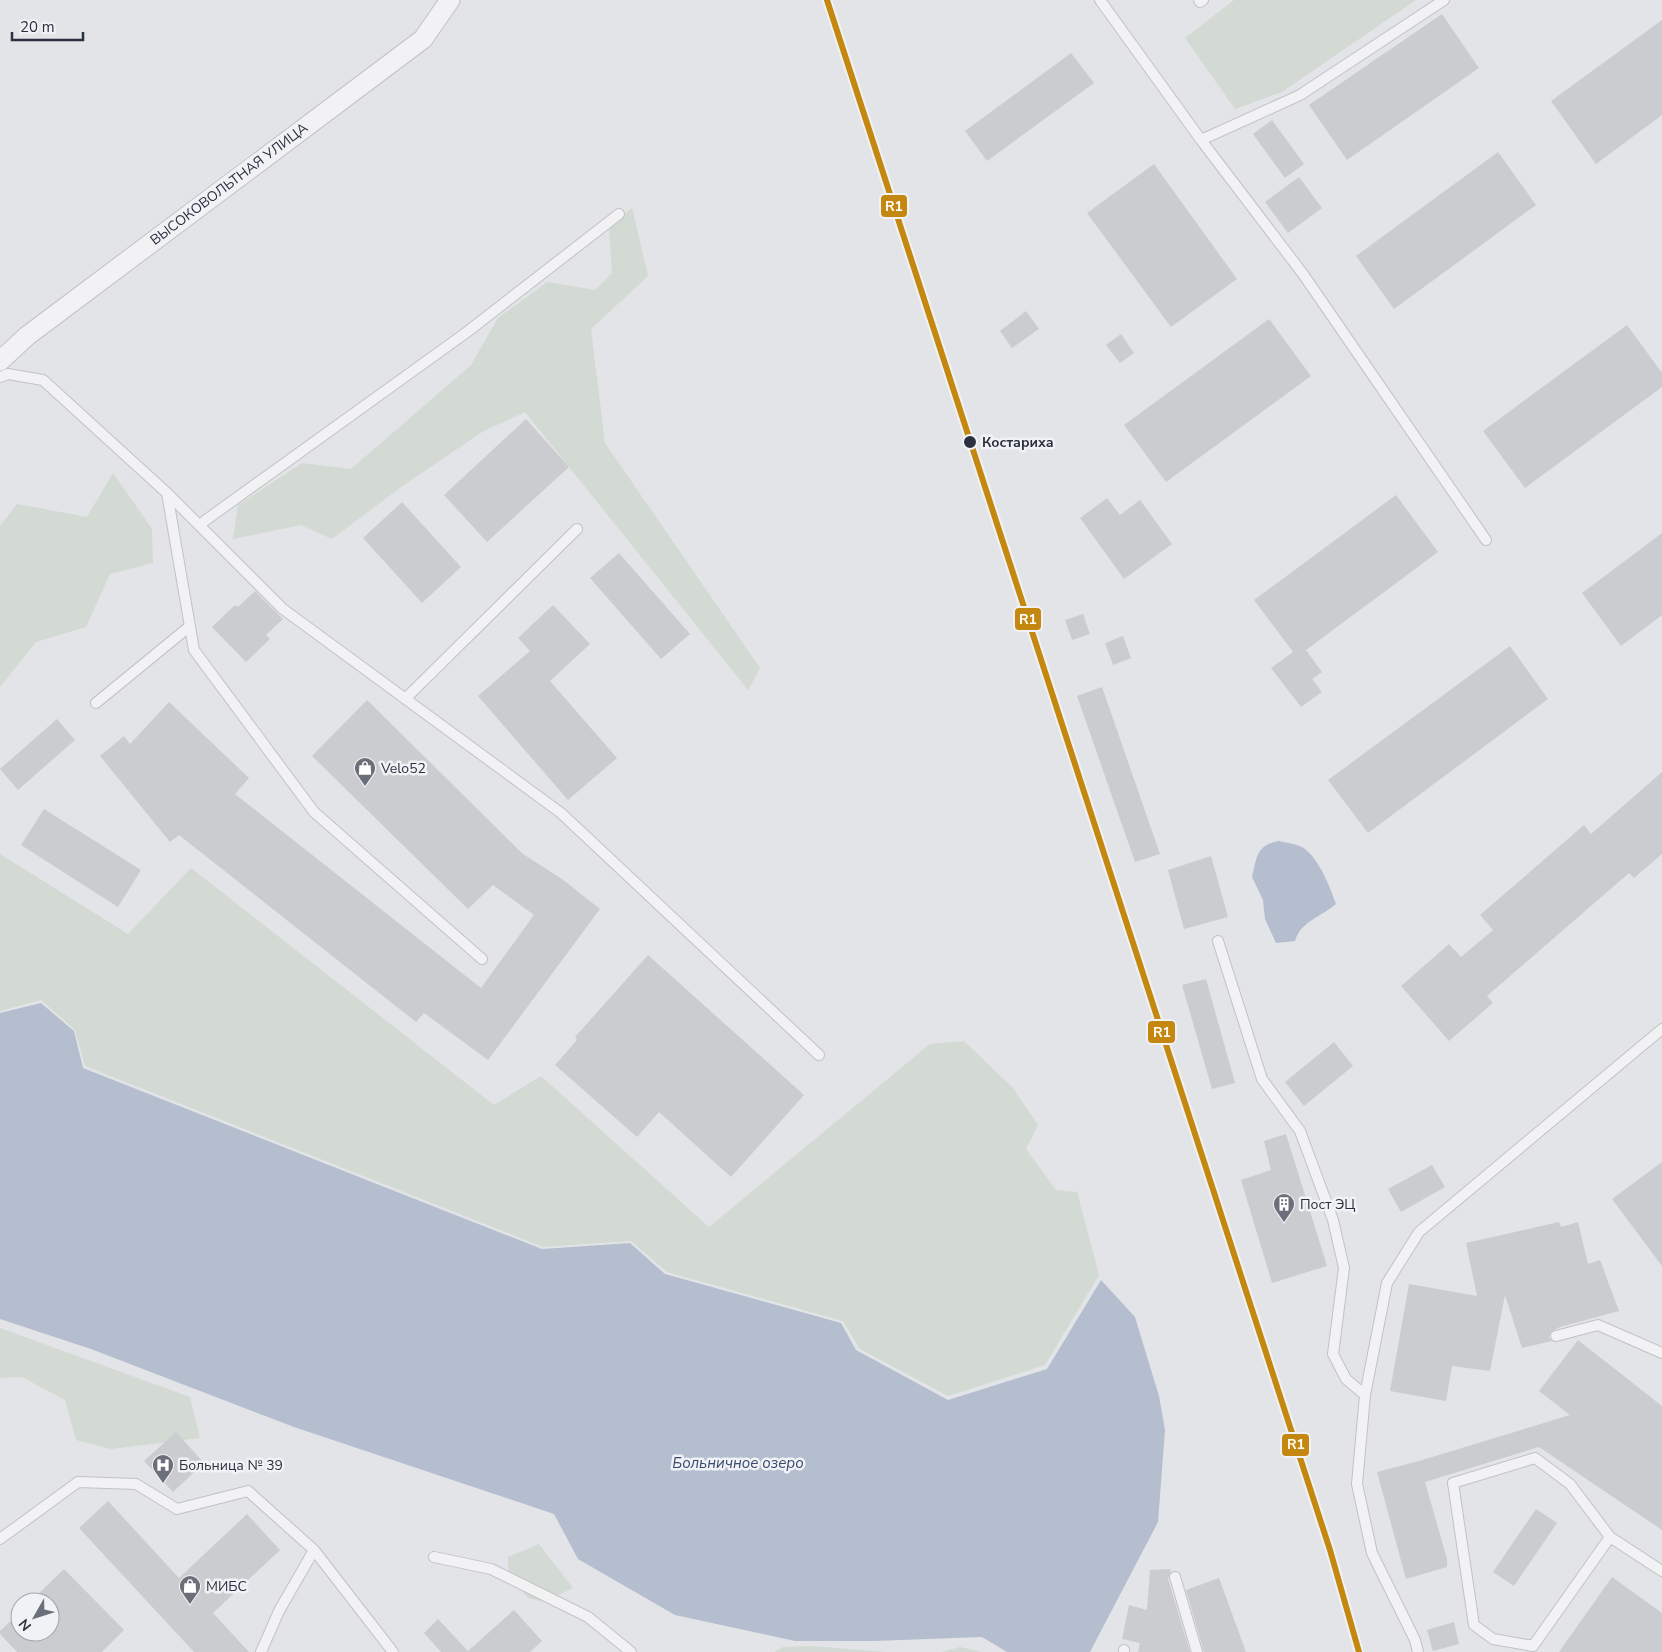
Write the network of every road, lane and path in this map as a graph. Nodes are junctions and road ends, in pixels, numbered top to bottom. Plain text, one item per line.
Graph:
1 (450, 0) edge
2 (1100, 0) edge
3 (1444, 0) edge
4 (1201, 140) junction
5 (619, 214) dead end
6 (0, 361) edge
7 (0, 377) edge
8 (166, 492) junction
9 (199, 525) junction
10 (577, 529) dead end
11 (1486, 540) dead end
12 (190, 626) junction
13 (405, 699) junction
14 (96, 703) dead end
15 (1218, 941) dead end
16 (482, 959) dead end
17 (1662, 1029) edge
18 (819, 1055) dead end
19 (1556, 1336) dead end
20 (1662, 1353) edge
21 (1365, 1395) junction
22 (1610, 1536) junction
23 (0, 1539) edge
24 (314, 1550) junction
25 (434, 1557) dead end
26 (1662, 1571) edge
27 (1175, 1576) dead end
28 (261, 1652) edge
29 (393, 1652) edge
30 (631, 1652) edge
31 (1197, 1652) edge
32 (1418, 1652) edge

1 - 6 street, ВЫСОКОВОЛЬТНАЯ УЛИЦА
2 - 4 lane
3 - 4 lane
4 - 11 lane
5 - 9 lane
7 - 8 lane
8 - 9 lane
8 - 12 lane
9 - 13 lane
10 - 13 lane
12 - 14 lane
12 - 16 lane
13 - 18 lane
15 - 21 lane
17 - 21 lane
19 - 20 lane
21 - 32 lane
22 - 22 lane
22 - 26 lane
23 - 24 lane
24 - 28 lane
24 - 29 lane
25 - 30 lane
27 - 31 lane

